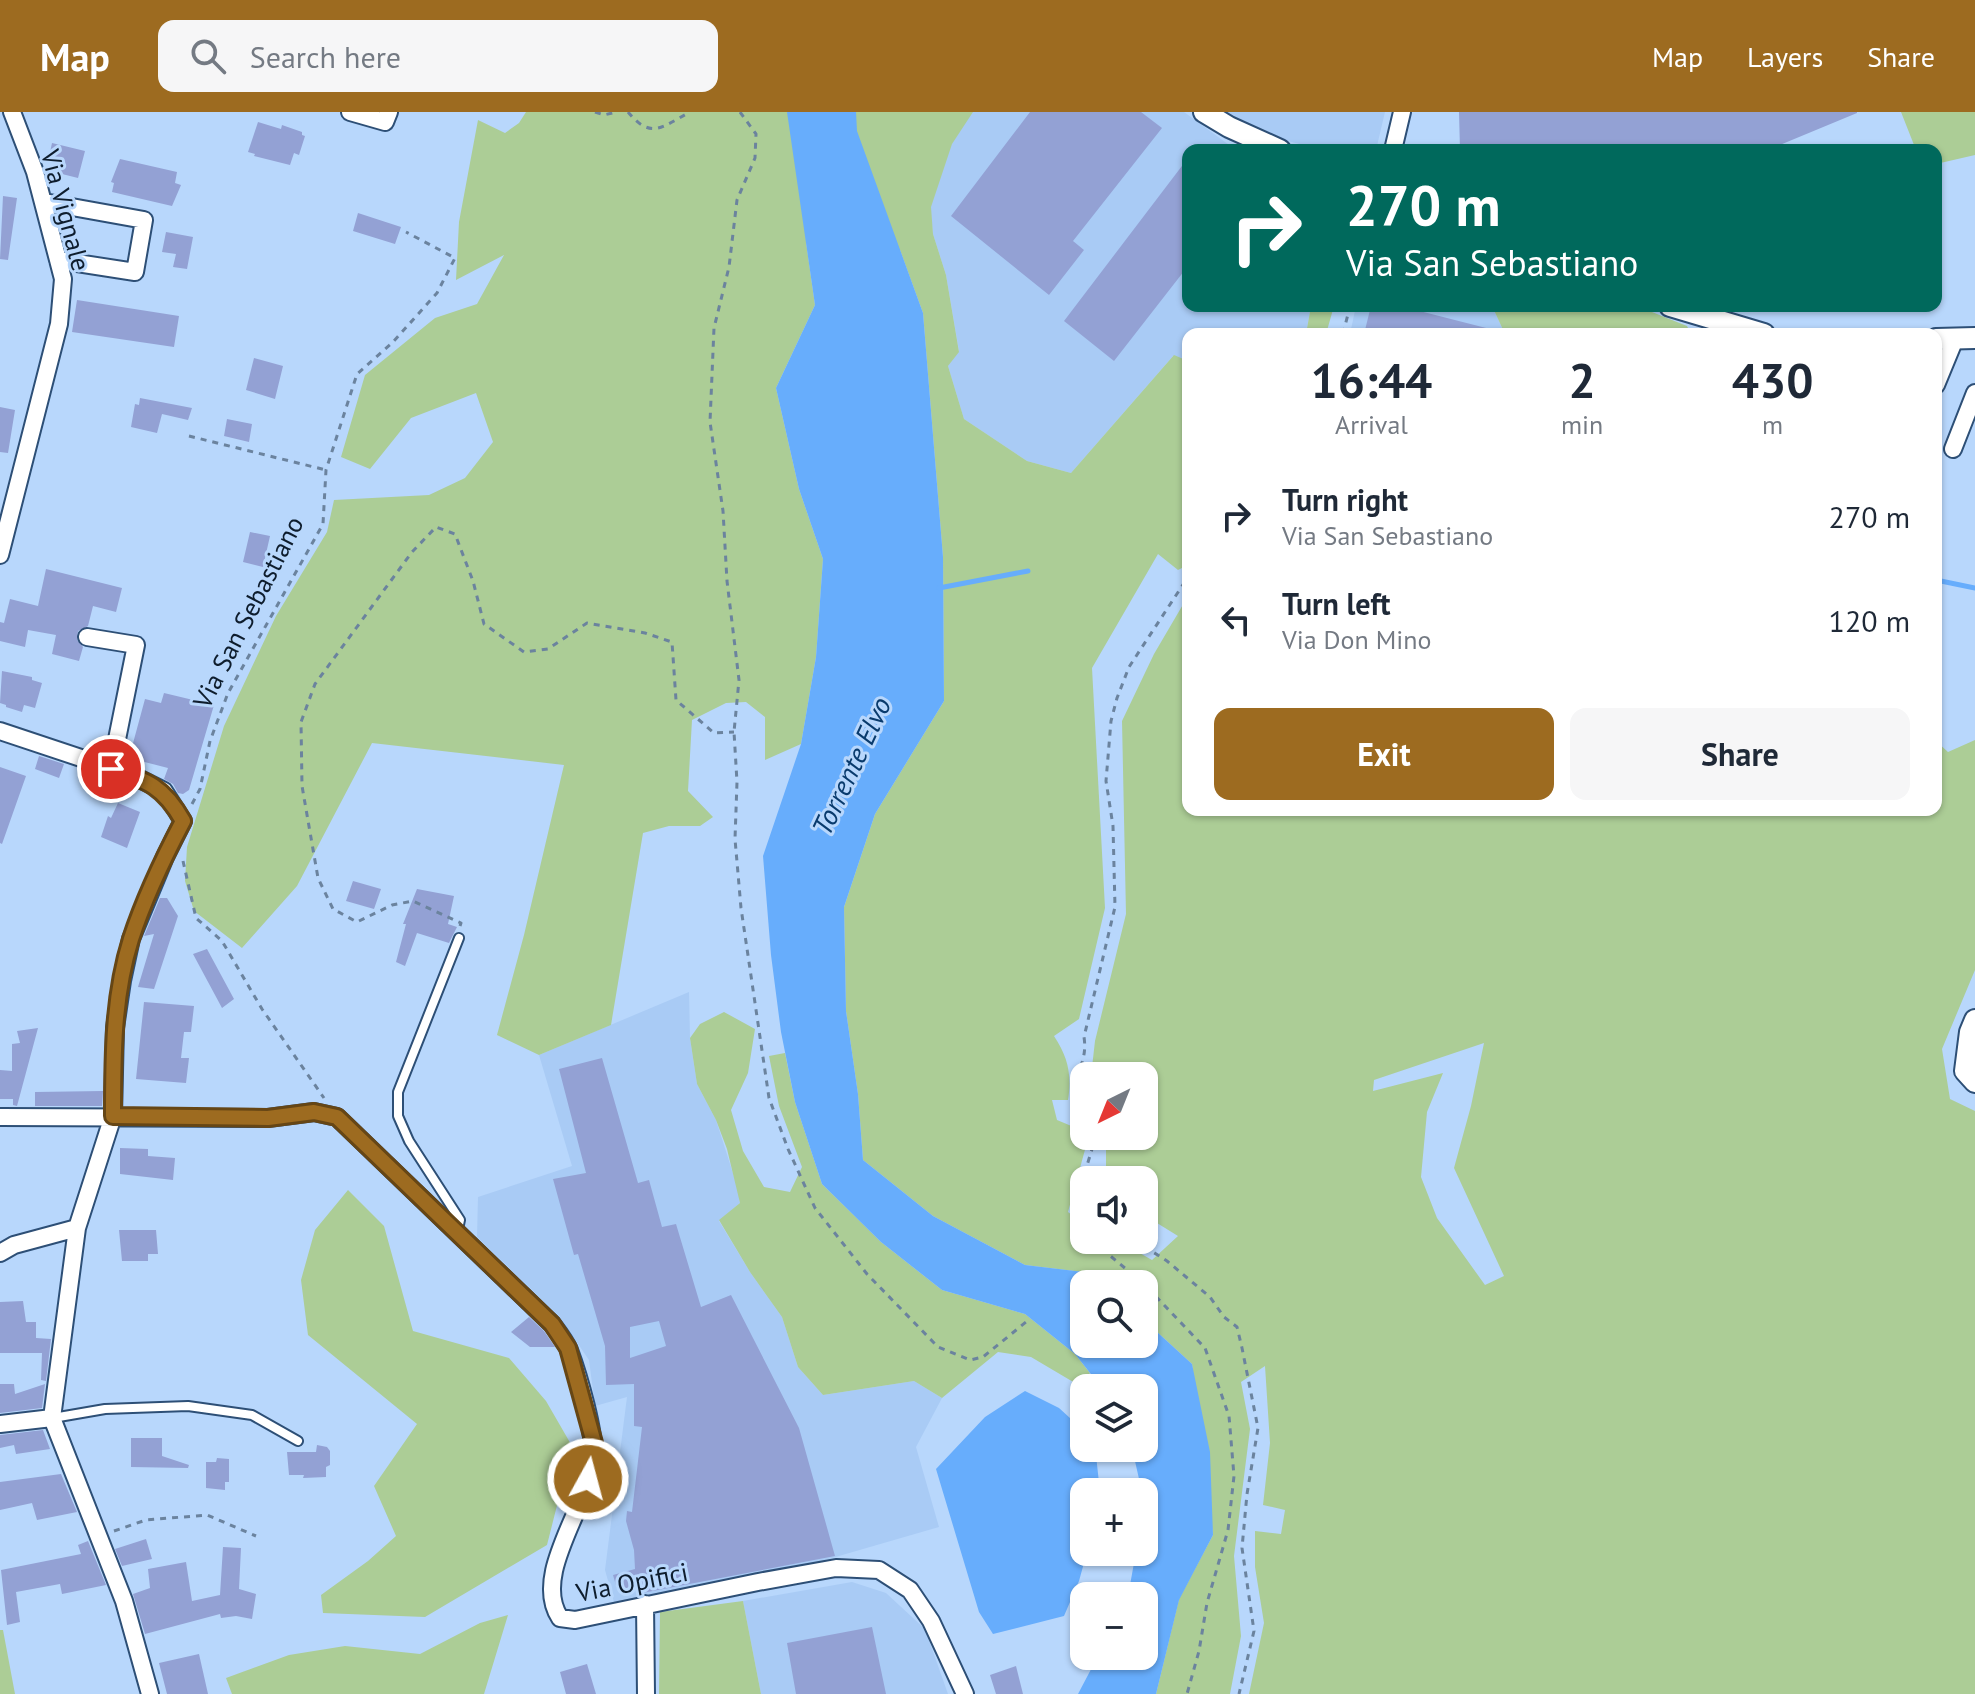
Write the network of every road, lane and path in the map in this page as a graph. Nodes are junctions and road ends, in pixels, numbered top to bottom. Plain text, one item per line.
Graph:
1 (12, 112) edge
2 (350, 112) edge
3 (389, 112) edge
4 (595, 112) edge
5 (616, 112) edge
6 (628, 112) edge
7 (690, 112) edge
8 (740, 112) edge
9 (1204, 112) edge
10 (1402, 112) edge
11 (1267, 144) edge
12 (1394, 144) edge
13 (44, 202) junction
14 (406, 232) dead end
15 (58, 260) junction
16 (1690, 312) edge
17 (1744, 328) edge
18 (1955, 339) edge
19 (1942, 370) edge
20 (1975, 393) edge
21 (189, 436) dead end
22 (1953, 449) dead end
23 (326, 470) junction
24 (0, 555) edge
25 (1182, 586) edge
26 (87, 637) dead end
27 (0, 731) edge
28 (734, 732) junction
29 (111, 769) junction
30 (183, 821) junction
31 (173, 841) junction
32 (459, 938) joint
33 (1975, 1020) edge
34 (1082, 1062) edge
35 (1975, 1082) edge
36 (113, 1116) junction
37 (0, 1117) edge
38 (337, 1117) junction
39 (77, 1228) junction
40 (457, 1235) junction
41 (0, 1253) edge
42 (1108, 1254) edge
43 (1156, 1254) edge
44 (1026, 1322) dead end
45 (52, 1418) junction
46 (0, 1424) edge
47 (298, 1441) dead end
48 (99, 1536) junction
49 (256, 1536) dead end
50 (645, 1604) junction
51 (150, 1694) edge
52 (646, 1694) edge
53 (965, 1694) edge
54 (1187, 1694) edge
55 (1239, 1694) edge

1 - 13 street, Via Vignale
2 - 3 street
4 - 5 path
6 - 7 path
8 - 28 path
9 - 11 street
10 - 12 street
13 - 15 street, Via Vignale
13 - 15 street
14 - 23 path, Via San Sebastiano
15 - 24 street, Via Vignale
16 - 17 street
18 - 19 street
20 - 22 street
21 - 23 path
23 - 30 path, Via San Sebastiano
25 - 34 path
26 - 29 street
27 - 29 street
28 - 32 path
28 - 44 path
29 - 30 street
30 - 31 street
31 - 36 street
31 - 38 path
32 - 40 lane
33 - 35 street
36 - 37 street
36 - 38 street
36 - 39 street
38 - 40 street, Via Opifici
39 - 41 street
39 - 45 street
40 - 50 street, Via Opifici
42 - 54 path
43 - 55 path
45 - 46 street
45 - 47 lane
45 - 48 street
48 - 49 path
48 - 51 street
50 - 52 street
50 - 53 street, Via Opifici

